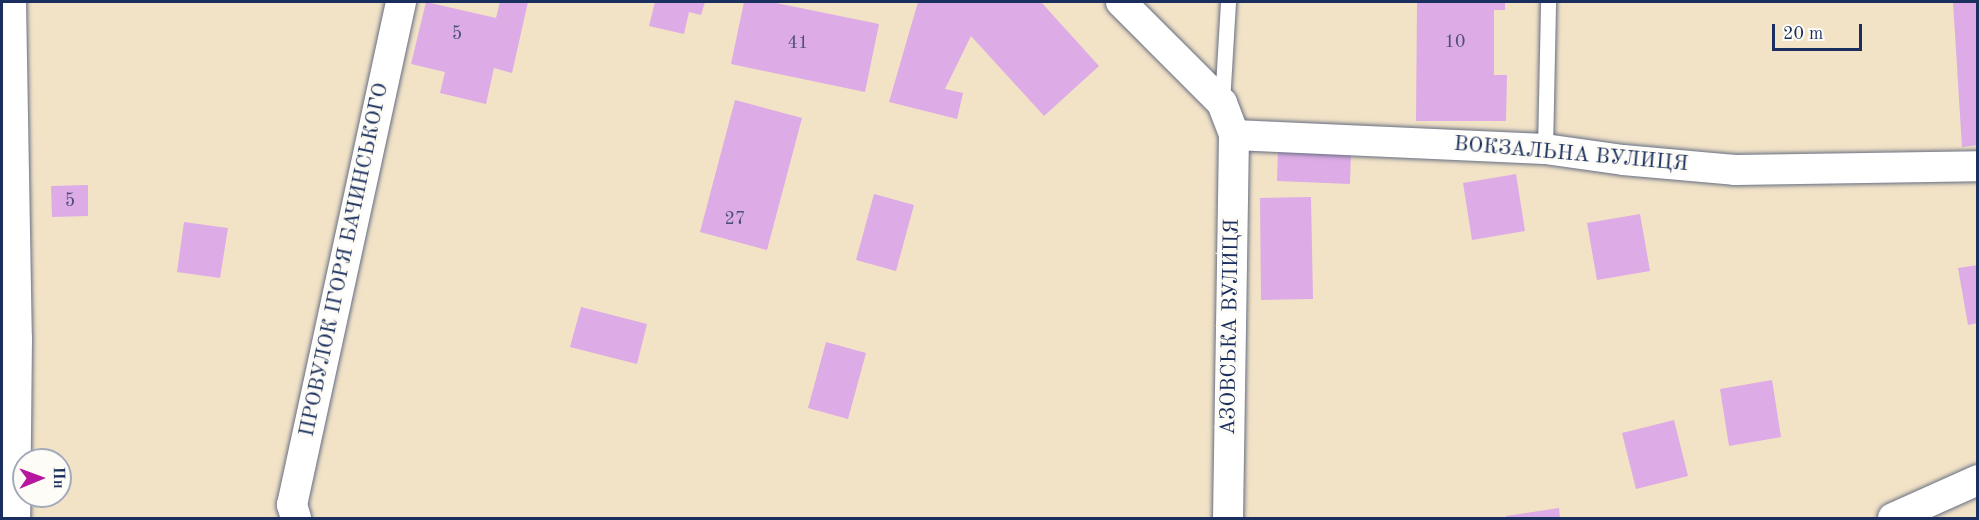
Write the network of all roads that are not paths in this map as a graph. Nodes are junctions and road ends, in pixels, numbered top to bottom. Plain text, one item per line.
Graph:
1 (11, 2) edge
2 (401, 2) edge
3 (1121, 2) edge
4 (1228, 2) edge
5 (1548, 2) edge
6 (1222, 103) junction
7 (1234, 135) junction
8 (1545, 149) junction
9 (1977, 166) edge
10 (1977, 480) edge
11 (15, 519) edge
12 (296, 519) edge
13 (1228, 519) edge
14 (1893, 519) edge

1 - 11 street
2 - 12 street, ПРОВУЛОК ІГОРЯ БАЧИНСЬКОГО
3 - 6 street
4 - 6 lane
5 - 8 lane
6 - 7 street
7 - 8 street, ВОКЗАЛЬНА ВУЛИЦЯ
7 - 13 street, АЗОВСЬКА ВУЛИЦЯ
8 - 9 street, ВОКЗАЛЬНА ВУЛИЦЯ
10 - 14 street

